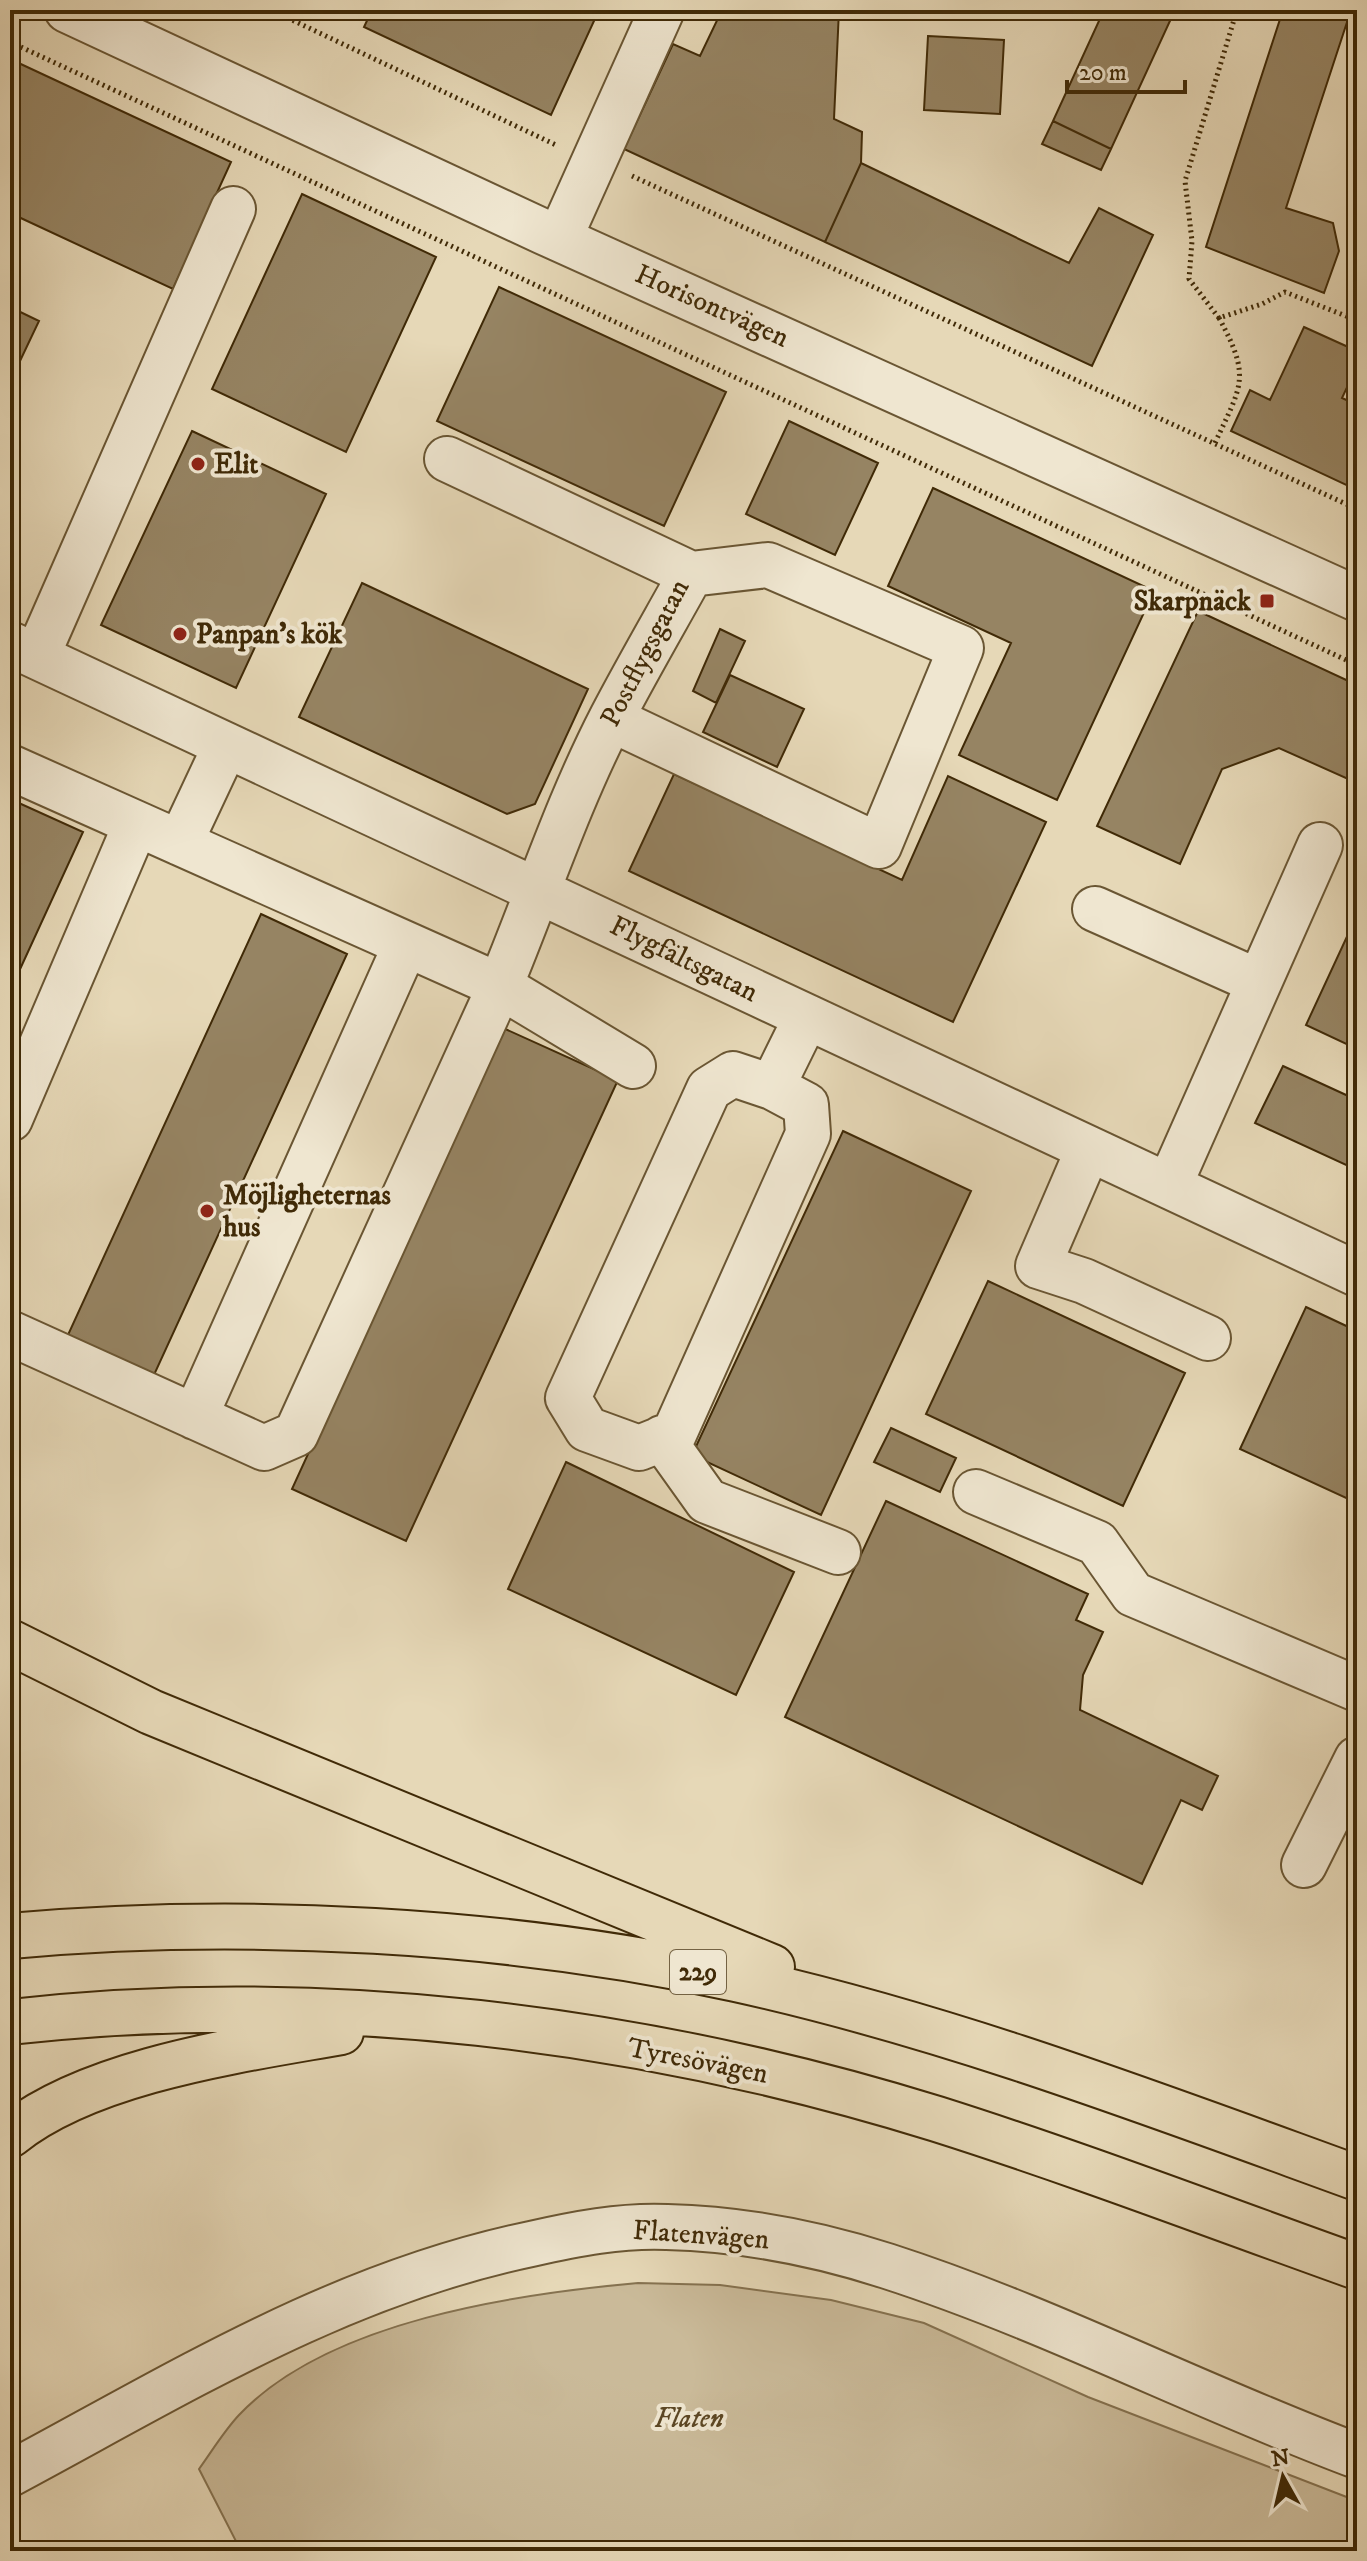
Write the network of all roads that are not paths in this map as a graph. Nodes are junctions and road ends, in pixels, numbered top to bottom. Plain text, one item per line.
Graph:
1 (67, 10) edge
2 (662, 10) edge
3 (233, 209) dead end
4 (560, 237) junction
5 (447, 459) dead end
6 (691, 574) junction
7 (1357, 599) edge
8 (23, 650) edge
9 (611, 719) junction
10 (226, 745) junction
11 (10, 767) edge
12 (136, 824) junction
13 (180, 843) junction
14 (1320, 845) dead end
15 (536, 888) junction
16 (1095, 909) dead end
17 (406, 944) junction
18 (1259, 982) junction
19 (500, 986) junction
20 (806, 1018) junction
21 (633, 1066) dead end
22 (772, 1087) junction
23 (10, 1119) edge
24 (1088, 1150) junction
25 (1169, 1186) junction
26 (1357, 1274) edge
27 (10, 1333) edge
28 (1208, 1338) dead end
29 (195, 1417) junction
30 (662, 1438) junction
31 (976, 1492) dead end
32 (838, 1552) dead end
33 (10, 1642) edge
34 (1357, 1689) edge
35 (1357, 1759) edge
36 (1304, 1865) dead end
37 (10, 1936) edge
38 (424, 2017) junction
39 (10, 2022) edge
40 (911, 2024) junction
41 (10, 2135) edge
42 (1357, 2178) edge
43 (1357, 2267) edge
44 (1357, 2456) edge
45 (10, 2474) edge

1 - 4 street, Horisontvägen
2 - 4 street
3 - 8 street
4 - 7 street, Horisontvägen
5 - 6 street, Postflygsgatan
6 - 9 street, Postflygsgatan
6 - 9 street
8 - 10 street, Flygfältsgatan
9 - 15 street, Postflygsgatan
10 - 13 street
10 - 15 street, Flygfältsgatan
11 - 12 street
12 - 13 street
12 - 23 street
13 - 17 street
14 - 18 street
15 - 19 street, Postflygsgatan
15 - 20 street, Flygfältsgatan
16 - 18 street
17 - 19 street
17 - 29 street
18 - 25 street
19 - 21 street
19 - 29 street, Postflygsgatan
20 - 22 street
20 - 24 street, Flygfältsgatan
22 - 30 street
22 - 30 street
24 - 25 street, Flygfältsgatan
24 - 28 street
25 - 26 street, Flygfältsgatan
27 - 29 street, Postflygsgatan
30 - 32 street
31 - 34 street
33 - 40 highway
35 - 36 street
37 - 40 highway, 229
38 - 39 highway, Tyresövägen
38 - 41 highway
38 - 43 highway, Tyresövägen
40 - 42 highway, 229
44 - 45 street, Flatenvägen

